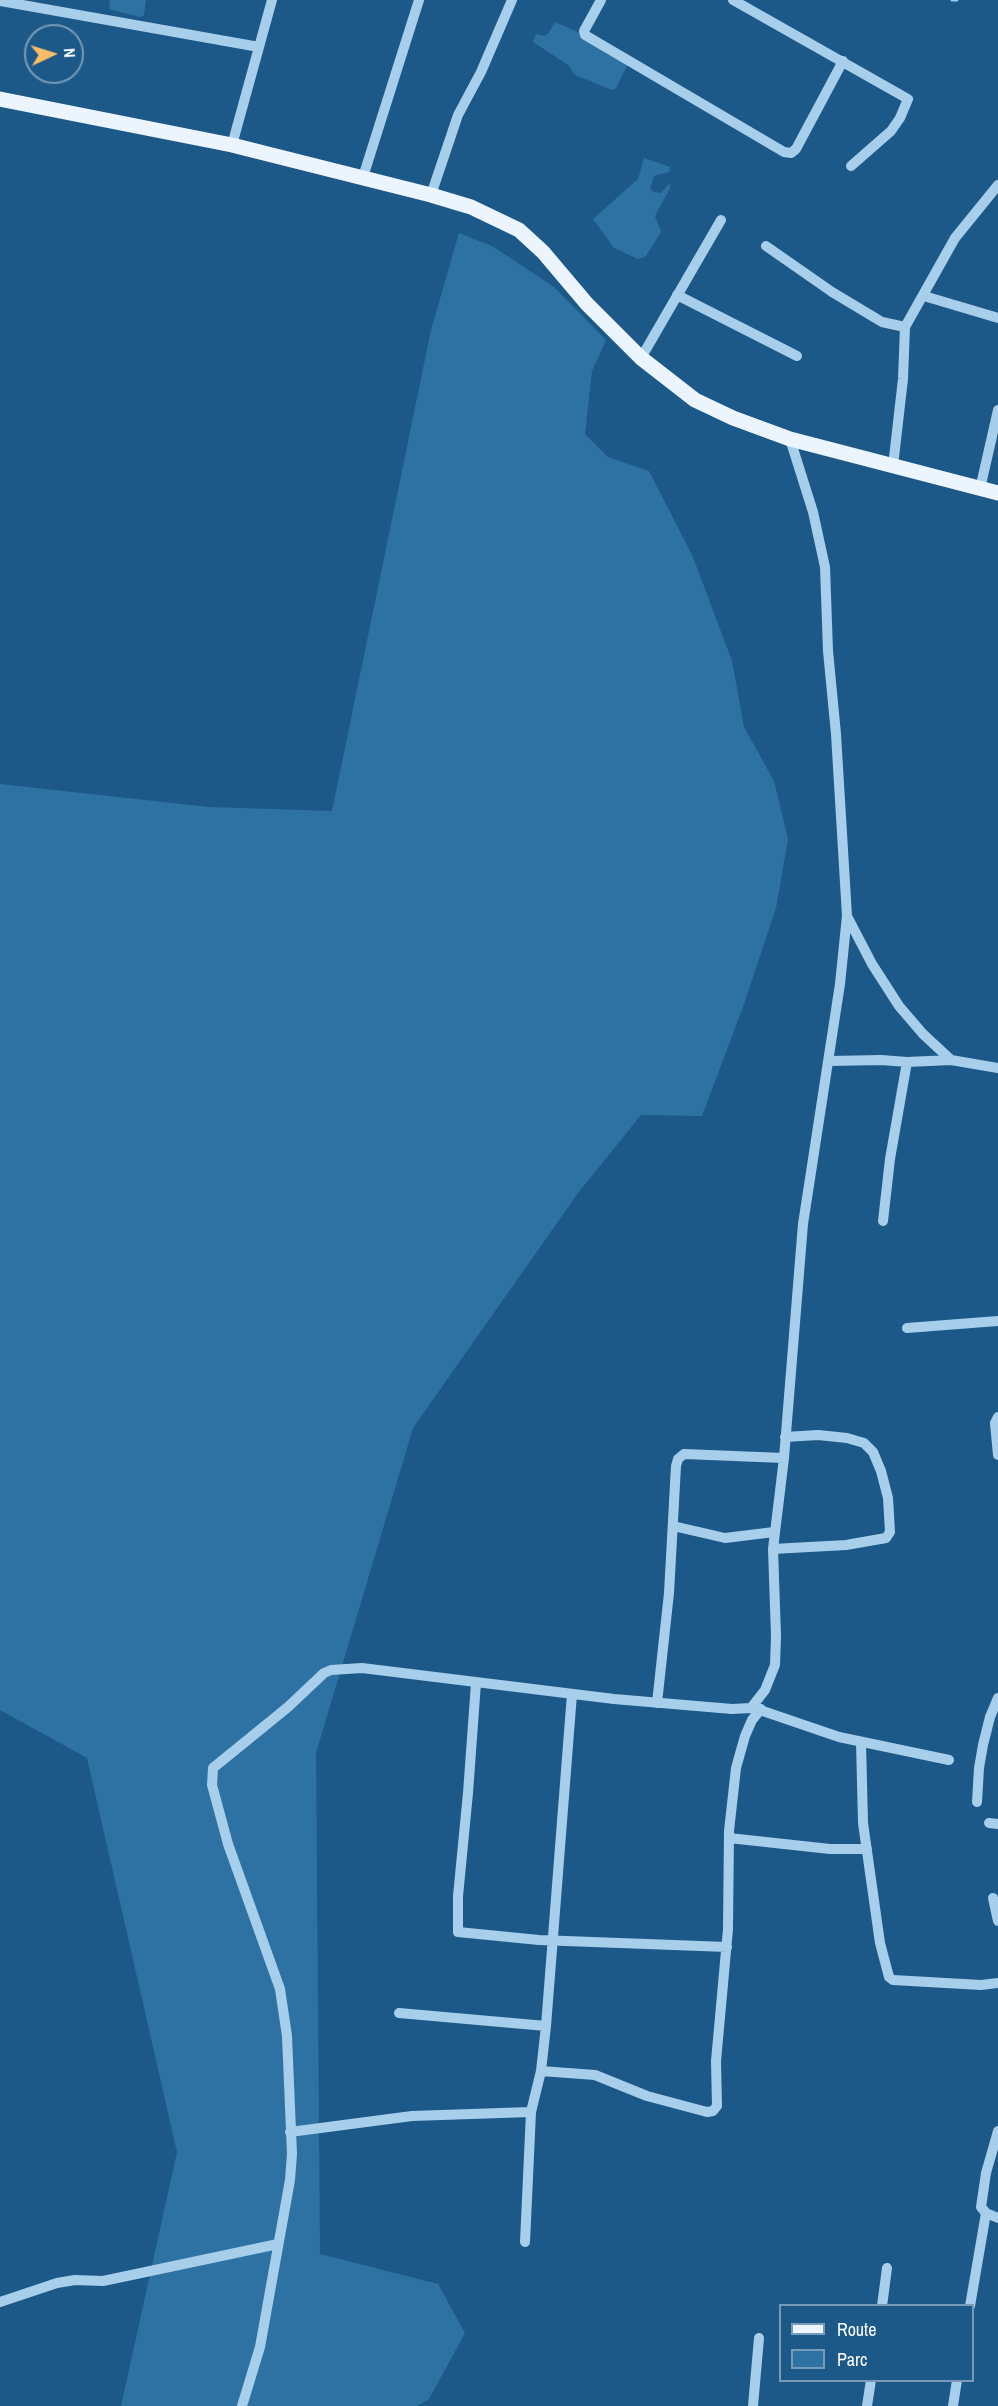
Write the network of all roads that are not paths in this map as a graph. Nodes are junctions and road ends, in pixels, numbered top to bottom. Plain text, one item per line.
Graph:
1 (272, 0) edge
2 (419, 0) edge
3 (512, 0) edge
4 (601, 0) edge
5 (733, 0) edge
6 (0, 1) edge
7 (259, 47) junction
8 (843, 61) junction
9 (0, 99) edge
10 (232, 145) junction
11 (851, 166) dead end
12 (363, 177) junction
13 (998, 185) edge
14 (431, 195) junction
15 (721, 220) dead end
16 (766, 246) dead end
17 (676, 295) junction
18 (924, 296) junction
19 (998, 318) edge
20 (905, 327) junction
21 (797, 357) dead end
22 (641, 358) junction
23 (998, 410) edge
24 (790, 439) junction
25 (893, 466) junction
26 (980, 489) junction
27 (998, 493) edge
28 (847, 916) junction
29 (951, 1060) junction
30 (829, 1061) junction
31 (907, 1062) junction
32 (998, 1068) edge
33 (883, 1221) dead end
34 (998, 1321) edge
35 (907, 1328) dead end
36 (998, 1417) edge
37 (785, 1437) junction
38 (998, 1455) edge
39 (784, 1458) junction
40 (673, 1526) junction
41 (774, 1532) junction
42 (773, 1549) junction
43 (476, 1683) junction
44 (572, 1694) junction
45 (998, 1698) edge
46 (657, 1703) junction
47 (756, 1709) junction
48 (861, 1742) junction
49 (949, 1760) dead end
50 (977, 1802) dead end
51 (729, 1838) junction
52 (867, 1849) junction
53 (993, 1898) dead end
54 (998, 1921) edge
55 (552, 1940) junction
56 (727, 1947) junction
57 (998, 1983) edge
58 (399, 2013) dead end
59 (546, 2026) junction
60 (541, 2071) junction
61 (531, 2112) junction
62 (998, 2131) edge
63 (290, 2132) junction
64 (986, 2212) junction
65 (998, 2218) edge
66 (525, 2242) dead end
67 (278, 2244) junction
68 (887, 2268) dead end
69 (0, 2302) edge
70 (882, 2304) edge
71 (970, 2304) edge
72 (759, 2338) dead end
73 (872, 2382) edge
74 (957, 2382) edge
75 (242, 2406) edge
76 (753, 2406) edge
77 (867, 2406) edge
78 (953, 2406) edge

1 - 7 street
2 - 12 street
3 - 14 street
4 - 8 street
5 - 8 street
6 - 7 street
7 - 10 street
8 - 11 street
9 - 10 main road
10 - 12 main road
12 - 14 main road
13 - 18 street
14 - 22 main road
15 - 17 street
16 - 20 street
17 - 21 street
17 - 22 street
18 - 19 street
18 - 20 street
20 - 25 street
22 - 24 main road
23 - 26 street
24 - 25 main road
24 - 28 street
25 - 26 main road
26 - 27 main road
28 - 29 street
28 - 30 street
29 - 31 street
29 - 32 street
30 - 31 street
30 - 37 street
31 - 33 street
34 - 35 street
36 - 38 street
37 - 39 street
37 - 42 street
39 - 40 street
39 - 41 street
40 - 41 street
40 - 46 street
41 - 42 street
42 - 47 street
43 - 44 street
43 - 55 street
43 - 63 street
44 - 46 street
44 - 55 street
45 - 50 street
46 - 47 street
47 - 48 street
47 - 51 street
48 - 49 street
48 - 52 street
51 - 52 street
51 - 56 street
52 - 57 street
53 - 54 street
55 - 56 street
55 - 59 street
56 - 60 street
58 - 59 street
59 - 60 street
60 - 61 street
61 - 63 street
61 - 66 street
62 - 64 street
63 - 67 street
64 - 65 street
64 - 71 street
67 - 69 street
67 - 75 street
68 - 70 street
72 - 76 street
73 - 77 street
74 - 78 street

